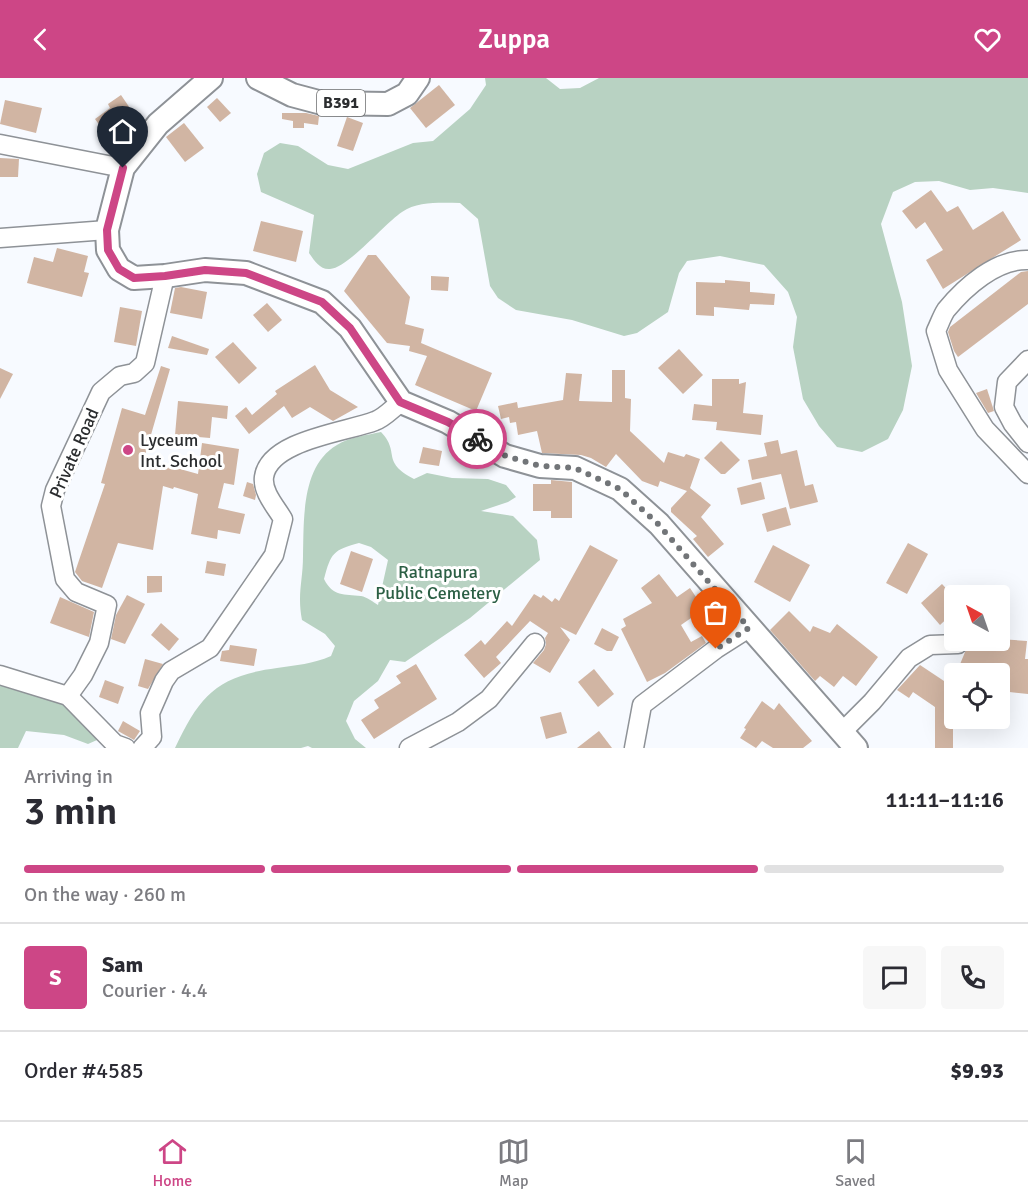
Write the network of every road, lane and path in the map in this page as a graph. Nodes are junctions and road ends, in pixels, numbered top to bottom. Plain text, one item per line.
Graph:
1 (212, 78) edge
2 (258, 78) edge
3 (418, 78) edge
4 (0, 144) edge
5 (123, 168) junction
6 (107, 230) junction
7 (0, 238) edge
8 (1028, 260) edge
9 (165, 276) junction
10 (1028, 360) edge
11 (400, 402) junction
12 (1028, 443) edge
13 (1028, 474) edge
14 (749, 628) junction
15 (536, 643) dead end
16 (944, 644) edge
17 (0, 675) edge
18 (68, 696) junction
19 (850, 740) edge
20 (126, 748) edge
21 (142, 748) edge
22 (409, 748) edge
23 (634, 748) edge

1 - 5 main road
2 - 3 main road, B391
4 - 5 street
5 - 6 main road
6 - 7 street
6 - 9 main road
8 - 13 street
9 - 11 main road
9 - 18 street, Private Road
10 - 12 street
11 - 14 main road
11 - 21 street
14 - 19 main road
14 - 23 street
15 - 22 street
16 - 19 street
17 - 18 street
18 - 20 street

